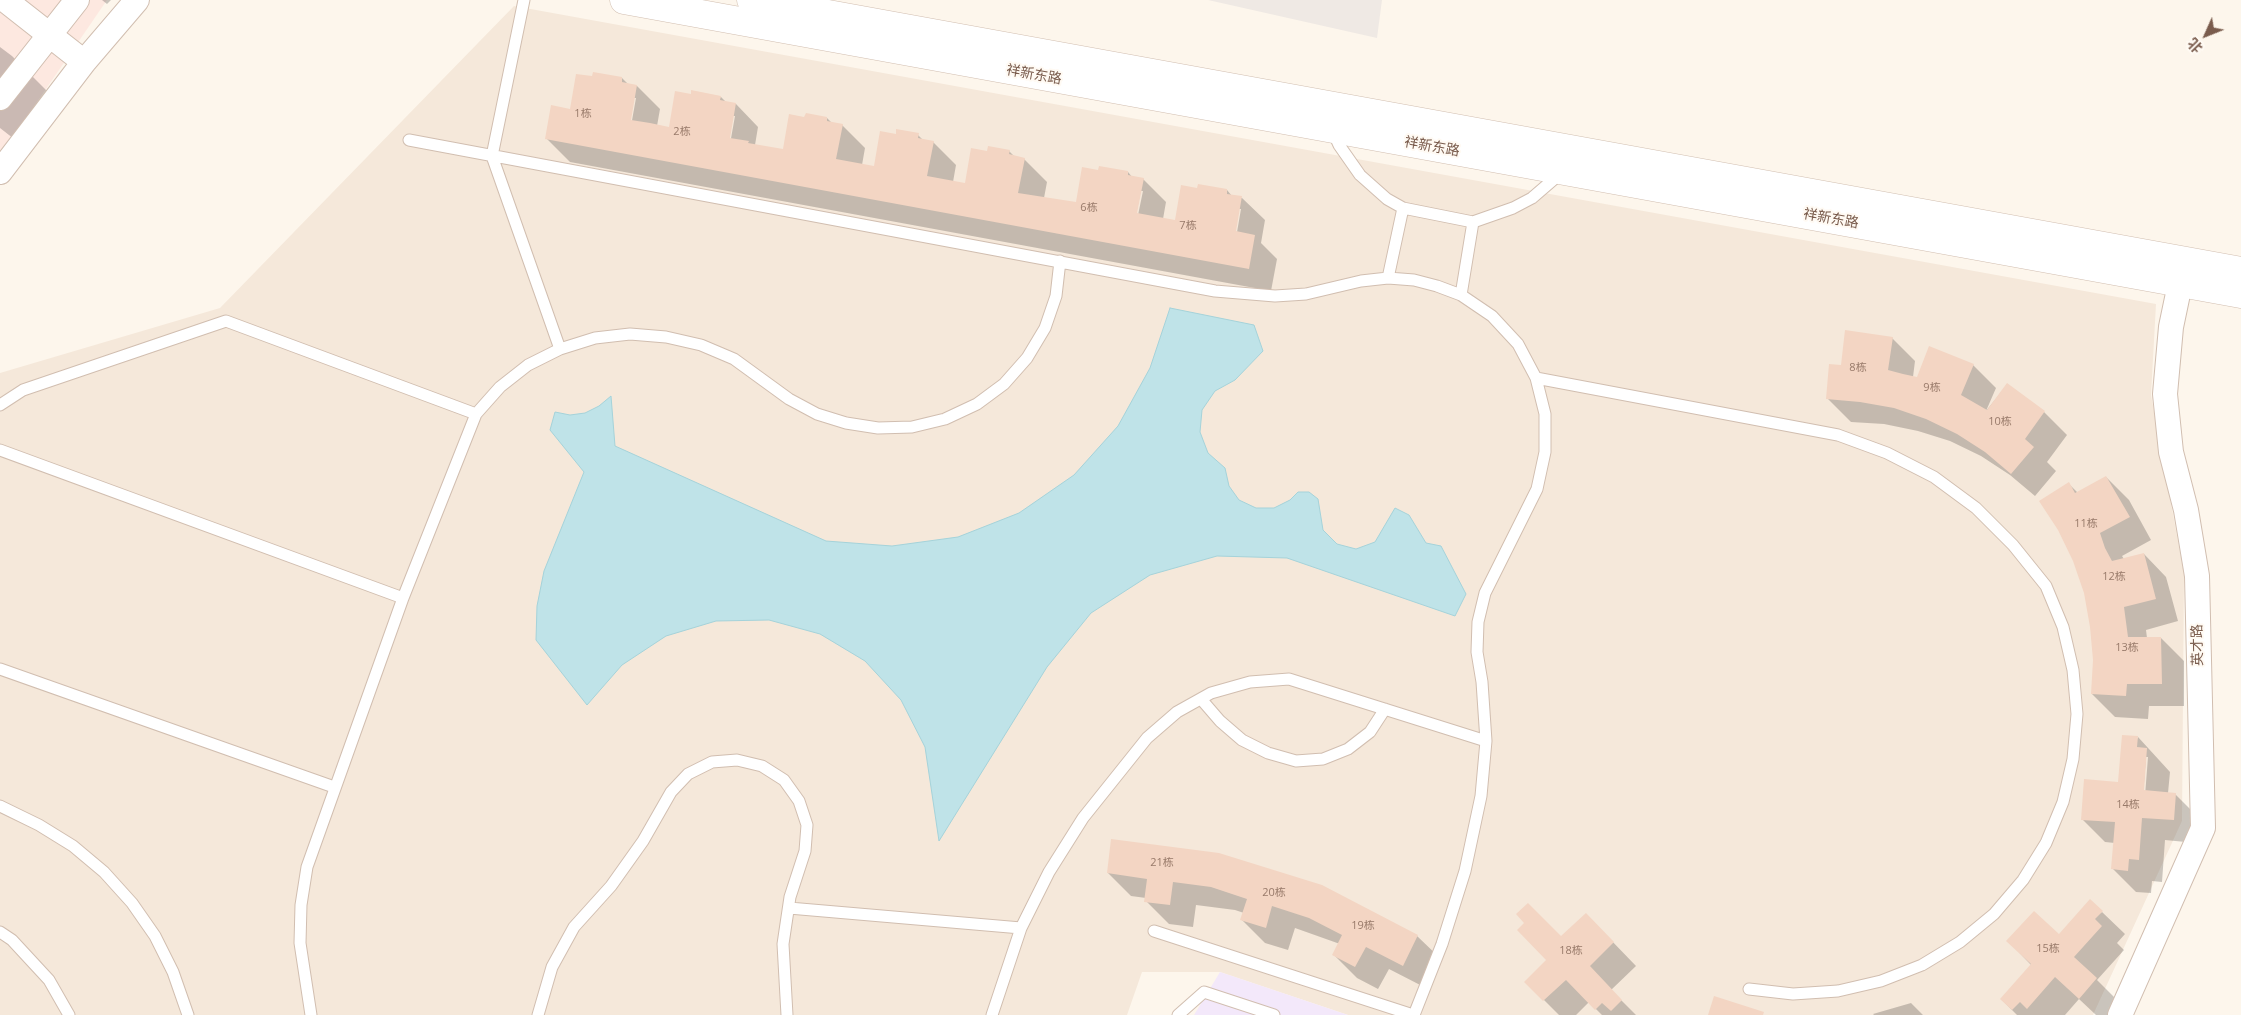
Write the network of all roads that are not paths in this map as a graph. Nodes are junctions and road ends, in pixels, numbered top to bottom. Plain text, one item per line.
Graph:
1 (5, 0) edge
2 (77, 0) edge
3 (137, 0) edge
4 (524, 0) edge
5 (624, 0) edge
6 (751, 0) edge
7 (832, 17) edge
8 (51, 36) junction
9 (84, 62) junction
10 (0, 98) edge
11 (1331, 128) junction
12 (409, 140) dead end
13 (492, 156) junction
14 (1564, 171) junction
15 (0, 172) edge
16 (1403, 208) junction
17 (1474, 222) junction
18 (1060, 262) junction
19 (2241, 271) edge
20 (2183, 272) junction
21 (1388, 278) junction
22 (2241, 294) edge
23 (1461, 295) junction
24 (560, 349) junction
25 (1536, 378) junction
26 (0, 405) edge
27 (476, 414) junction
28 (0, 450) edge
29 (402, 598) junction
30 (0, 669) edge
31 (1201, 699) junction
32 (1385, 709) junction
33 (1486, 741) junction
34 (334, 787) junction
35 (0, 806) edge
36 (789, 908) junction
37 (1021, 928) junction
38 (1154, 931) dead end
39 (0, 932) edge
40 (1749, 989) dead end
41 (69, 1015) edge
42 (188, 1015) edge
43 (311, 1015) edge
44 (538, 1015) edge
45 (787, 1015) edge
46 (992, 1015) edge
47 (1178, 1015) edge
48 (1274, 1015) edge
49 (1414, 1015) edge
50 (2120, 1015) edge

1 - 8 street
2 - 8 street
3 - 9 street
4 - 13 lane
5 - 7 street, 祥新东路
6 - 7 street, 祥新东路
7 - 11 street, 祥新东路
7 - 20 street, 祥新东路
8 - 9 street
8 - 10 street
9 - 15 street
11 - 14 street, 祥新东路
11 - 16 lane
12 - 13 lane
13 - 18 lane
13 - 24 lane
14 - 17 lane
14 - 20 street, 祥新东路
16 - 17 lane
16 - 21 lane
17 - 23 lane
18 - 21 lane
18 - 24 lane
19 - 20 street, 祥新东路
20 - 22 street, 祥新东路
20 - 50 street, 英才路
21 - 23 lane
23 - 25 lane
24 - 27 lane
25 - 33 lane
25 - 40 lane
26 - 27 lane
27 - 29 lane
28 - 29 lane
29 - 34 lane
30 - 34 lane
31 - 32 lane
31 - 32 lane
31 - 37 lane
32 - 33 lane
33 - 49 lane
34 - 43 lane
35 - 42 lane
36 - 37 lane
36 - 44 lane
36 - 45 lane
37 - 46 lane
38 - 49 lane
39 - 41 lane
47 - 48 lane

